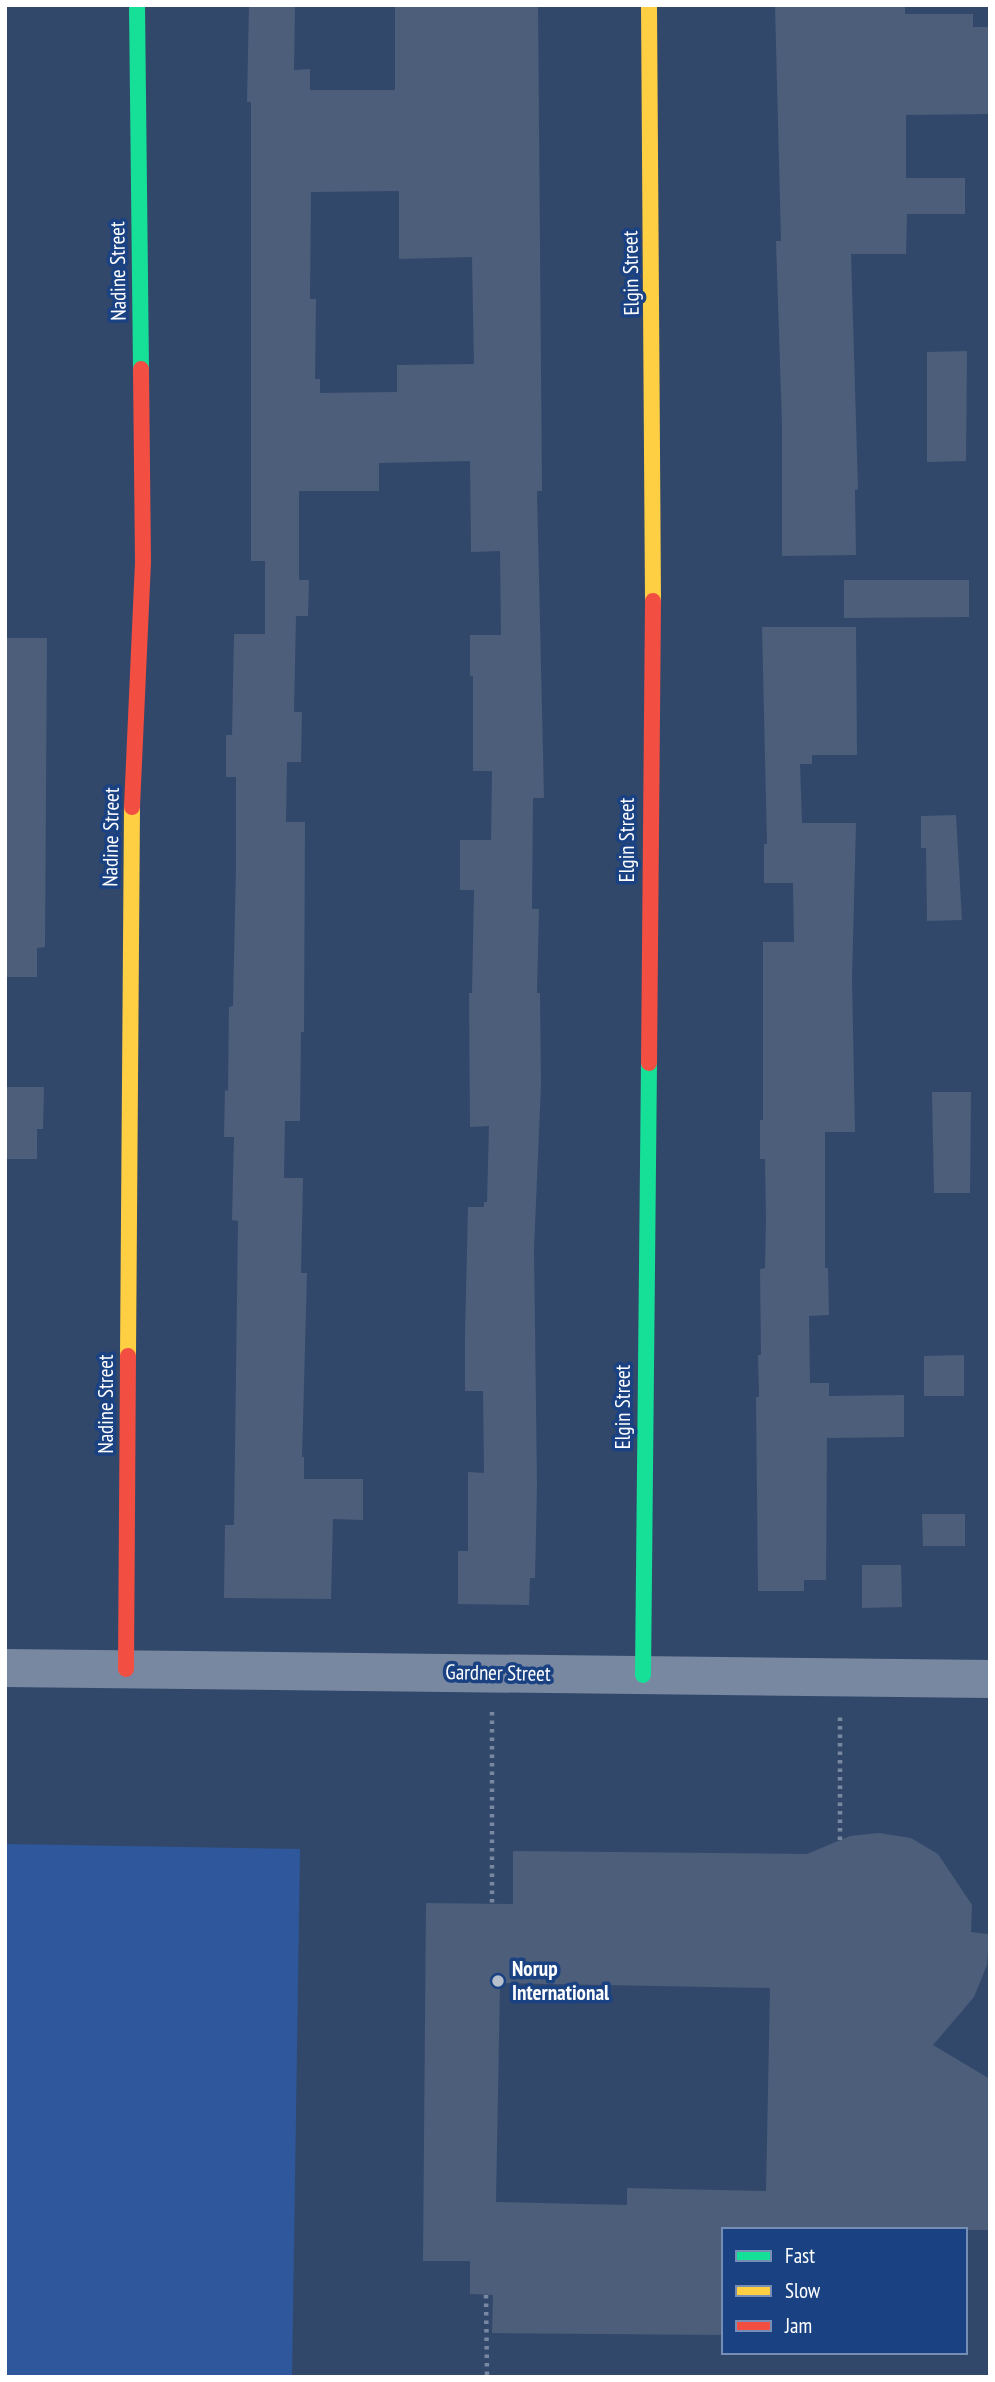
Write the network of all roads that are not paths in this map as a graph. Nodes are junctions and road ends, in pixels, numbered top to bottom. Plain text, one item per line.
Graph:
1 (137, 5) edge
2 (649, 5) edge
3 (5, 1668) edge
4 (126, 1669) junction
5 (643, 1675) junction
6 (990, 1679) edge

1 - 4 street, Nadine Street
2 - 5 street, Elgin Street
3 - 4 street, Gardner Street
4 - 5 street, Gardner Street
5 - 6 street, Gardner Street

